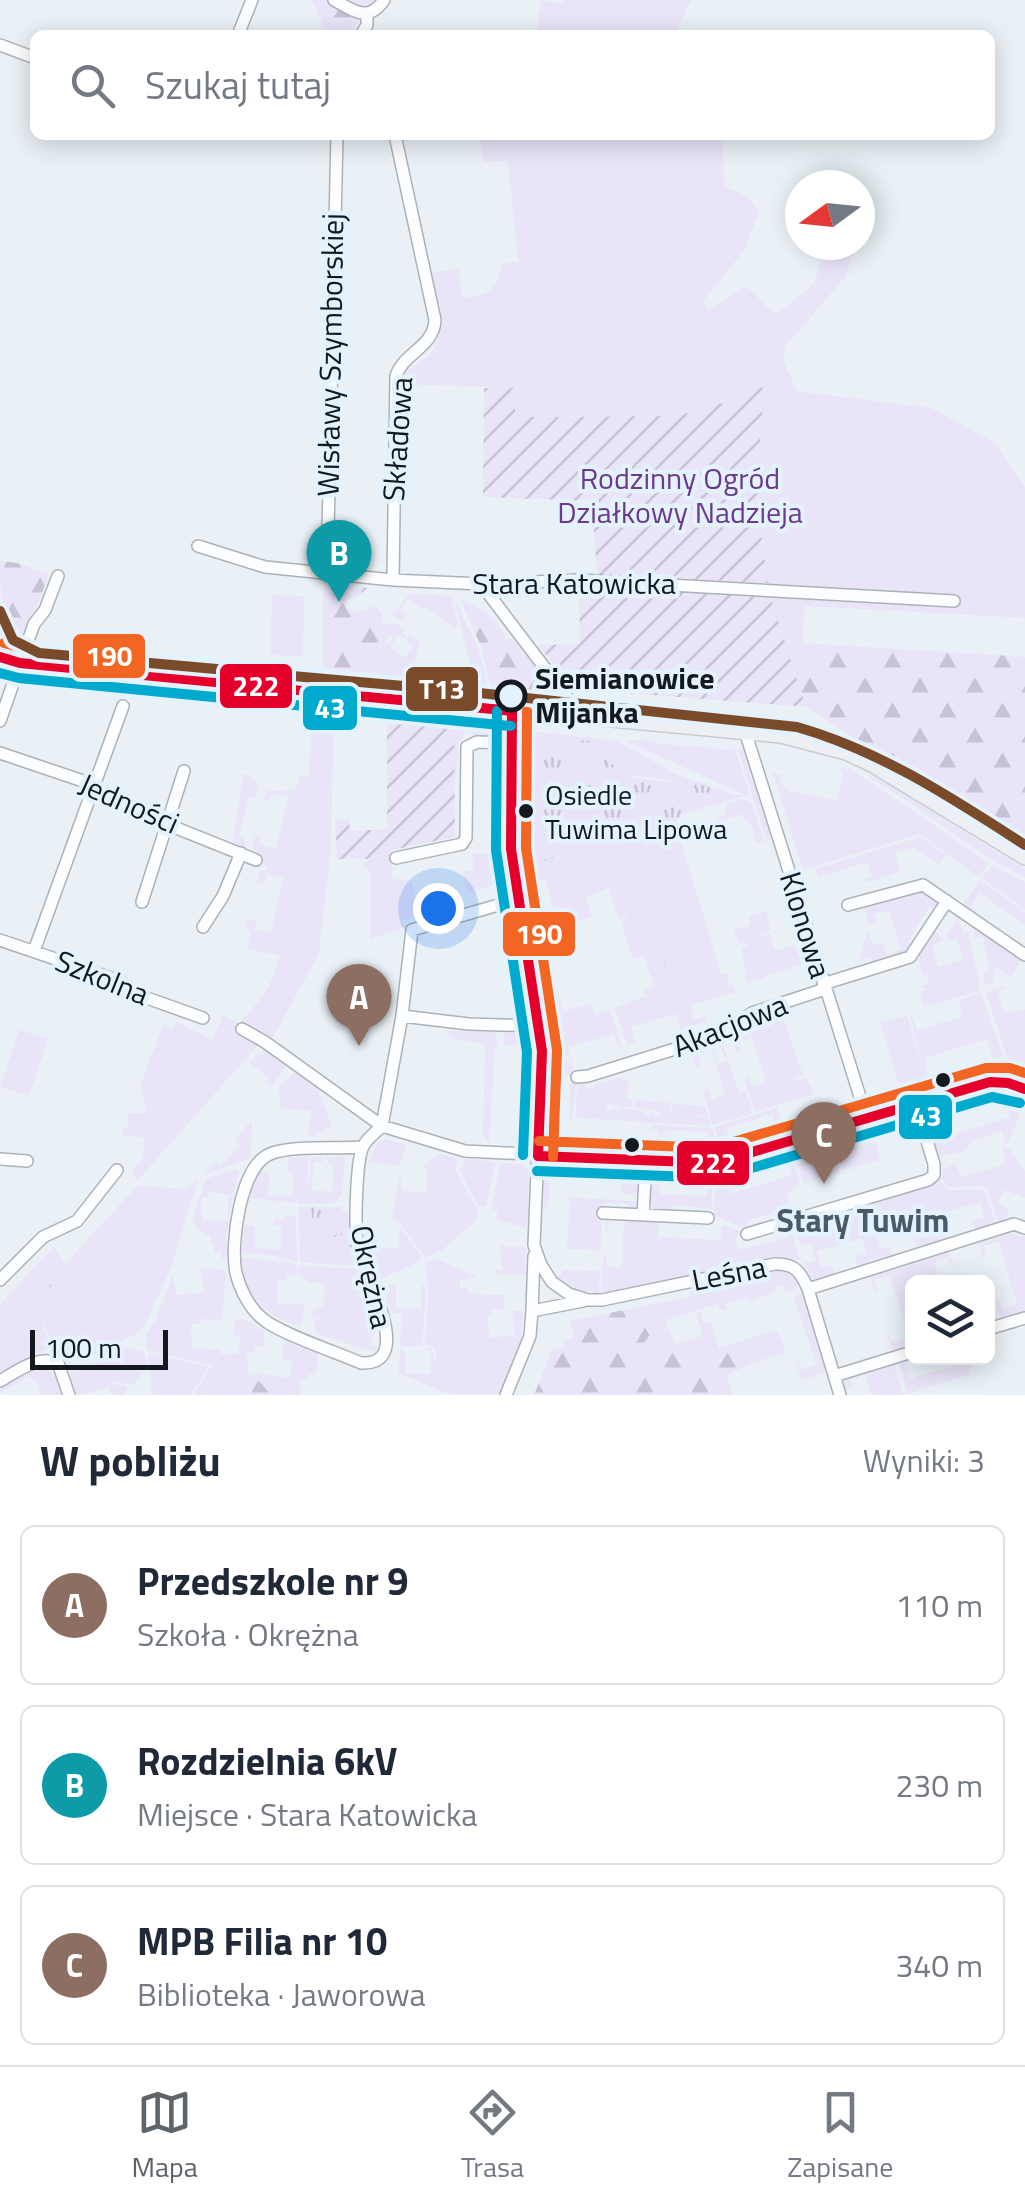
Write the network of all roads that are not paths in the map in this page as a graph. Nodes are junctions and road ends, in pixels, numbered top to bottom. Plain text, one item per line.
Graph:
1 (252, 0) edge
2 (334, 0) edge
3 (384, 0) edge
4 (367, 15) junction
5 (240, 30) edge
6 (364, 30) edge
7 (0, 46) edge
8 (30, 56) edge
9 (337, 140) edge
10 (396, 140) edge
11 (198, 546) dead end
12 (327, 575) junction
13 (58, 576) dead end
14 (392, 580) junction
15 (481, 584) junction
16 (954, 600) dead end
17 (0, 657) edge
18 (20, 663) junction
19 (124, 706) dead end
20 (512, 711) junction
21 (578, 716) junction
22 (0, 722) edge
23 (745, 732) junction
24 (512, 743) junction
25 (0, 753) edge
26 (184, 771) dead end
27 (94, 789) junction
28 (169, 822) junction
29 (240, 853) junction
30 (1025, 857) edge
31 (396, 858) dead end
32 (256, 860) dead end
33 (519, 899) junction
34 (948, 901) junction
35 (142, 902) dead end
36 (848, 905) dead end
37 (203, 927) dead end
38 (0, 940) edge
39 (34, 951) junction
40 (1025, 956) edge
41 (824, 987) junction
42 (402, 1016) junction
43 (203, 1018) dead end
44 (540, 1026) junction
45 (242, 1030) dead end
46 (576, 1077) dead end
47 (1025, 1090) edge
48 (916, 1104) junction
49 (866, 1119) junction
50 (382, 1126) junction
51 (362, 1148) junction
52 (538, 1156) junction
53 (0, 1160) edge
54 (26, 1161) dead end
55 (646, 1161) junction
56 (117, 1170) dead end
57 (602, 1213) dead end
58 (643, 1214) junction
59 (708, 1218) dead end
60 (1025, 1228) edge
61 (748, 1234) dead end
62 (534, 1249) junction
63 (0, 1280) edge
64 (808, 1288) junction
65 (588, 1300) junction
66 (532, 1312) junction
67 (1025, 1318) edge
68 (995, 1327) edge
69 (905, 1354) edge
70 (834, 1376) junction
71 (0, 1381) edge
72 (69, 1395) edge
73 (505, 1395) edge
74 (840, 1395) edge

1 - 5 street
2 - 4 street
3 - 4 street
4 - 6 street
7 - 8 street
9 - 12 street, Wisławy Szymborskiej
10 - 14 street, Składowa
11 - 12 street, Stara Katowicka
12 - 14 street, Stara Katowicka
13 - 18 street
14 - 15 street, Stara Katowicka
15 - 16 street, Stara Katowicka
15 - 21 street
17 - 18 main road
18 - 20 main road
18 - 22 street
19 - 27 street
20 - 21 main road
20 - 24 street
21 - 23 main road
23 - 30 main road
23 - 41 street, Klonowa
24 - 31 street
24 - 33 street
25 - 27 street, Jedności
26 - 28 street
27 - 28 street, Jedności
27 - 39 street
28 - 29 street, Jedności
28 - 35 street
29 - 32 street, Jedności
29 - 37 street
33 - 42 street
33 - 44 street
34 - 36 street
34 - 40 street
34 - 41 street, Akacjowa
38 - 39 street, Szkolna
39 - 43 street, Szkolna
41 - 46 street, Akacjowa
41 - 49 street, Klonowa
42 - 44 street
42 - 50 street
44 - 52 street
45 - 50 street
47 - 48 street
48 - 49 street
48 - 61 street
49 - 55 street
50 - 51 street
50 - 52 street
51 - 51 street, Okrężna
52 - 55 street
52 - 62 street
53 - 54 street
55 - 58 street
56 - 63 street
57 - 58 street, Leśna
58 - 59 street, Leśna
60 - 64 street
62 - 65 street
62 - 66 street
64 - 65 street, Leśna
64 - 70 street, Leśna
65 - 66 street, Leśna
66 - 73 street
67 - 68 street
69 - 70 street
70 - 74 street, Leśna
71 - 72 street

